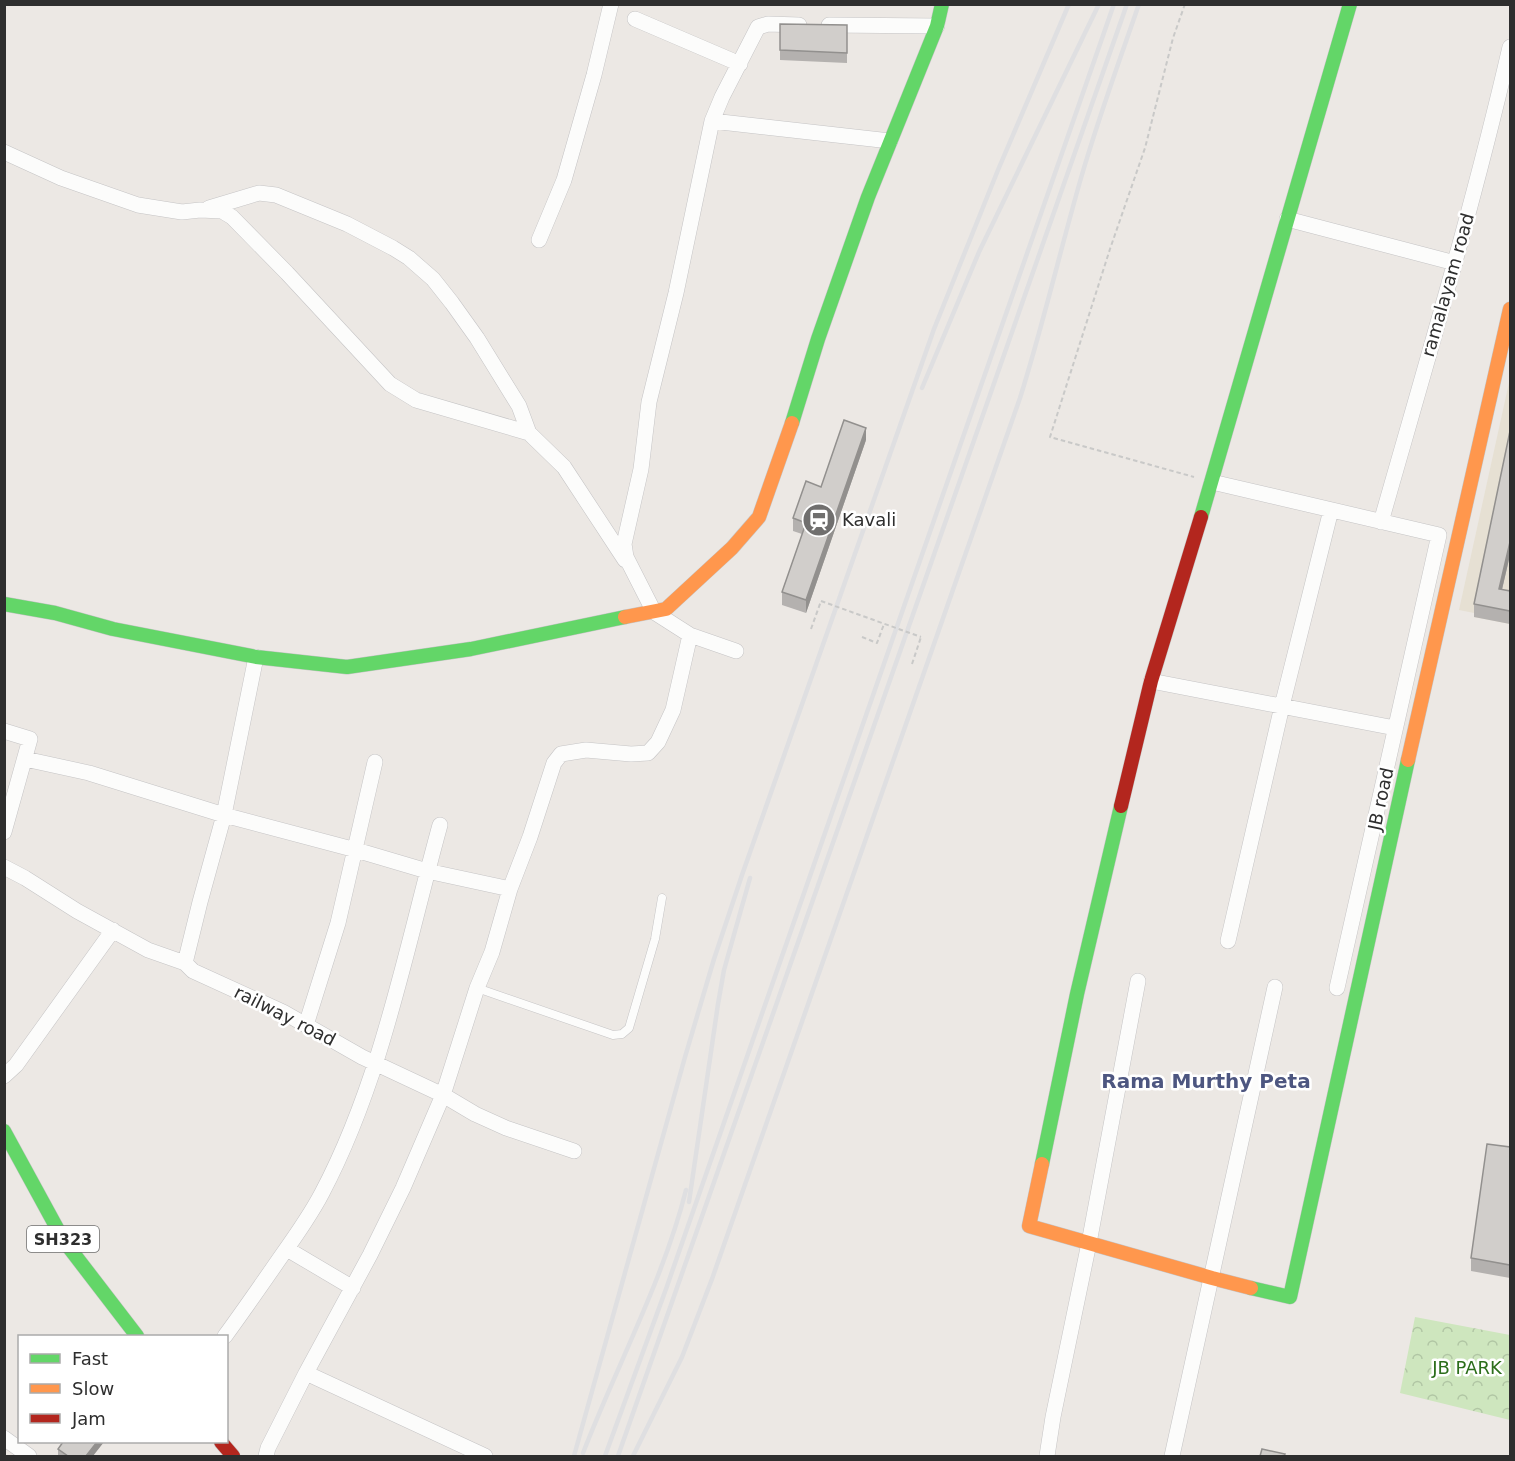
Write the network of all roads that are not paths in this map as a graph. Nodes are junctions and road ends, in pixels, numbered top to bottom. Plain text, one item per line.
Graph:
1 (611, 4) edge
2 (942, 4) edge
3 (1350, 4) edge
4 (635, 18) dead end
5 (937, 26) junction
6 (1510, 48) edge
7 (740, 63) junction
8 (712, 121) junction
9 (890, 141) junction
10 (4, 152) edge
11 (200, 210) junction
12 (1287, 219) junction
13 (539, 240) dead end
14 (1455, 263) junction
15 (1510, 309) edge
16 (529, 434) junction
17 (1212, 482) junction
18 (1331, 510) junction
19 (1381, 522) junction
20 (633, 573) junction
21 (4, 604) edge
22 (654, 612) junction
23 (690, 635) junction
24 (736, 651) dead end
25 (256, 657) junction
26 (1151, 681) junction
27 (1282, 706) junction
28 (1395, 728) junction
29 (4, 731) edge
30 (25, 759) junction
31 (375, 762) dead end
32 (224, 815) junction
33 (440, 825) dead end
34 (4, 832) edge
35 (356, 850) junction
36 (4, 867) edge
37 (427, 871) junction
38 (510, 889) junction
39 (662, 898) dead end
40 (112, 930) junction
41 (1228, 941) dead end
42 (185, 963) junction
43 (1138, 981) dead end
44 (1275, 987) dead end
45 (477, 988) junction
46 (1337, 988) dead end
47 (306, 1025) junction
48 (375, 1063) junction
49 (4, 1076) edge
50 (443, 1095) junction
51 (6, 1137) edge
52 (574, 1150) dead end
53 (1089, 1243) junction
54 (287, 1249) junction
55 (1212, 1278) junction
56 (353, 1288) junction
57 (136, 1335) edge
58 (226, 1335) edge
59 (306, 1373) junction
60 (4, 1438) edge
61 (222, 1443) edge
62 (29, 1456) edge
63 (232, 1456) edge
64 (266, 1456) edge
65 (485, 1456) edge
66 (1047, 1456) edge
67 (1172, 1456) edge

1 - 13 street
2 - 5 street
3 - 12 street
4 - 7 street
5 - 7 street
5 - 9 street
6 - 14 street, ramalayam road
7 - 8 street
8 - 9 street
8 - 20 street
9 - 22 street
10 - 11 street
11 - 16 street
11 - 16 street
12 - 14 street
12 - 17 street
14 - 19 street, ramalayam road
15 - 55 street, JB road
16 - 20 street
17 - 18 street
17 - 26 street
18 - 19 street
18 - 27 street
19 - 28 street
20 - 22 street
21 - 25 street
22 - 23 street
22 - 25 street
23 - 24 street
23 - 38 street
25 - 32 street
26 - 27 street
26 - 53 street
27 - 28 street
27 - 41 street
28 - 46 street
29 - 30 street
30 - 32 street
30 - 34 street
31 - 35 street
32 - 35 street
32 - 42 street
33 - 37 street
35 - 37 street
35 - 47 street
36 - 40 street, railway road
37 - 38 street
37 - 48 street
38 - 45 street
39 - 45 lane
40 - 42 street, railway road
40 - 49 street
42 - 47 street, railway road
43 - 53 street
44 - 55 street
45 - 50 street
47 - 48 street, railway road
48 - 50 street, railway road
48 - 54 street
50 - 52 street, railway road
50 - 56 street
51 - 57 street, SH323
53 - 55 street
53 - 66 street
54 - 56 street
54 - 58 street
55 - 67 street
56 - 59 street
59 - 64 street
59 - 65 street
60 - 62 street
61 - 63 street

